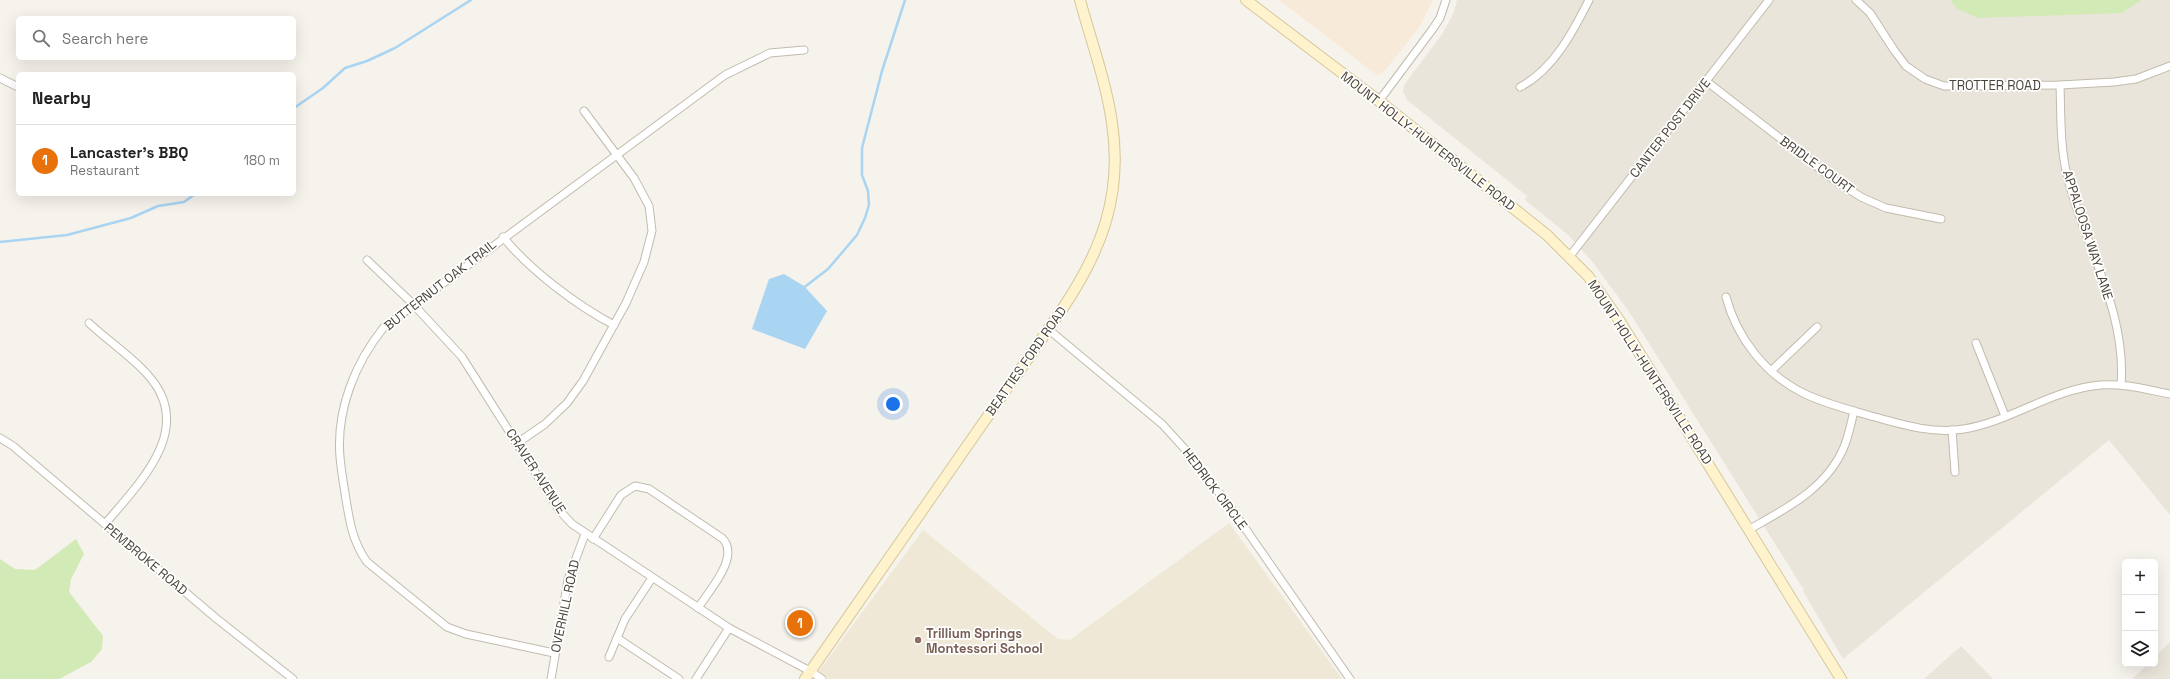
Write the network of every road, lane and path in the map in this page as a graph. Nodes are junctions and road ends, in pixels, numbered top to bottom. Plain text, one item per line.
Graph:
1 (1080, 0) edge
2 (1246, 0) edge
3 (1446, 0) edge
4 (1589, 0) edge
5 (1769, 0) edge
6 (1856, 0) edge
7 (804, 50) dead end
8 (2170, 66) edge
9 (0, 78) edge
10 (1706, 81) junction
11 (2060, 85) junction
12 (16, 86) edge
13 (1520, 87) dead end
14 (1379, 101) junction
15 (584, 111) dead end
16 (616, 156) junction
17 (1941, 219) dead end
18 (503, 237) junction
19 (1570, 256) junction
20 (367, 260) dead end
21 (1726, 297) dead end
22 (413, 304) junction
23 (89, 324) dead end
24 (614, 325) junction
25 (1817, 327) dead end
26 (1048, 329) junction
27 (1976, 343) dead end
28 (1771, 371) junction
29 (2121, 385) junction
30 (2170, 394) edge
31 (1854, 411) junction
32 (2005, 416) junction
33 (1952, 430) junction
34 (0, 438) edge
35 (516, 444) junction
36 (1955, 472) dead end
37 (105, 524) junction
38 (1750, 529) junction
39 (585, 534) junction
40 (592, 539) junction
41 (652, 578) junction
42 (698, 608) junction
43 (729, 628) junction
44 (617, 638) junction
45 (554, 653) junction
46 (609, 657) dead end
47 (807, 675) edge
48 (293, 679) edge
49 (551, 679) edge
50 (679, 679) edge
51 (696, 679) edge
52 (822, 679) edge
53 (1350, 679) edge
54 (1841, 679) edge

1 - 26 main road, BEATTIES FORD ROAD
2 - 14 main road, MOUNT HOLLY-HUNTERSVILLE ROAD
3 - 14 street
4 - 13 street
5 - 10 street, CANTER POST DRIVE
6 - 11 street, TROTTER ROAD
7 - 16 street, BUTTERNUT OAK TRAIL
8 - 11 street, TROTTER ROAD
9 - 12 street
10 - 17 street, BRIDLE COURT
10 - 19 street, CANTER POST DRIVE
11 - 29 street, APPALOOSA WAY LANE
14 - 19 main road, MOUNT HOLLY-HUNTERSVILLE ROAD
15 - 16 street
16 - 18 street, BUTTERNUT OAK TRAIL
16 - 24 street
18 - 22 street, BUTTERNUT OAK TRAIL
18 - 24 street
19 - 38 main road, MOUNT HOLLY-HUNTERSVILLE ROAD
20 - 22 street, CRAVER AVENUE
21 - 28 street
22 - 35 street, CRAVER AVENUE
22 - 45 street, BUTTERNUT OAK TRAIL
23 - 37 street
24 - 35 street
25 - 28 street
26 - 47 main road, BEATTIES FORD ROAD
26 - 53 street, HEDRICK CIRCLE
27 - 32 street
28 - 31 street
29 - 30 street
29 - 32 street
31 - 33 street
31 - 38 street
32 - 33 street
33 - 36 street
34 - 37 street, PEMBROKE ROAD
35 - 39 street, CRAVER AVENUE
37 - 48 street, PEMBROKE ROAD
38 - 54 main road, MOUNT HOLLY-HUNTERSVILLE ROAD
39 - 40 street, CRAVER AVENUE
39 - 45 street, OVERHILL ROAD
40 - 41 street, CRAVER AVENUE
40 - 42 street
41 - 42 street, CRAVER AVENUE
41 - 44 street
42 - 43 street, CRAVER AVENUE
43 - 47 street, CRAVER AVENUE
43 - 51 street
44 - 46 street
44 - 50 street
45 - 49 street, OVERHILL ROAD
47 - 52 street, CRAVER AVENUE

